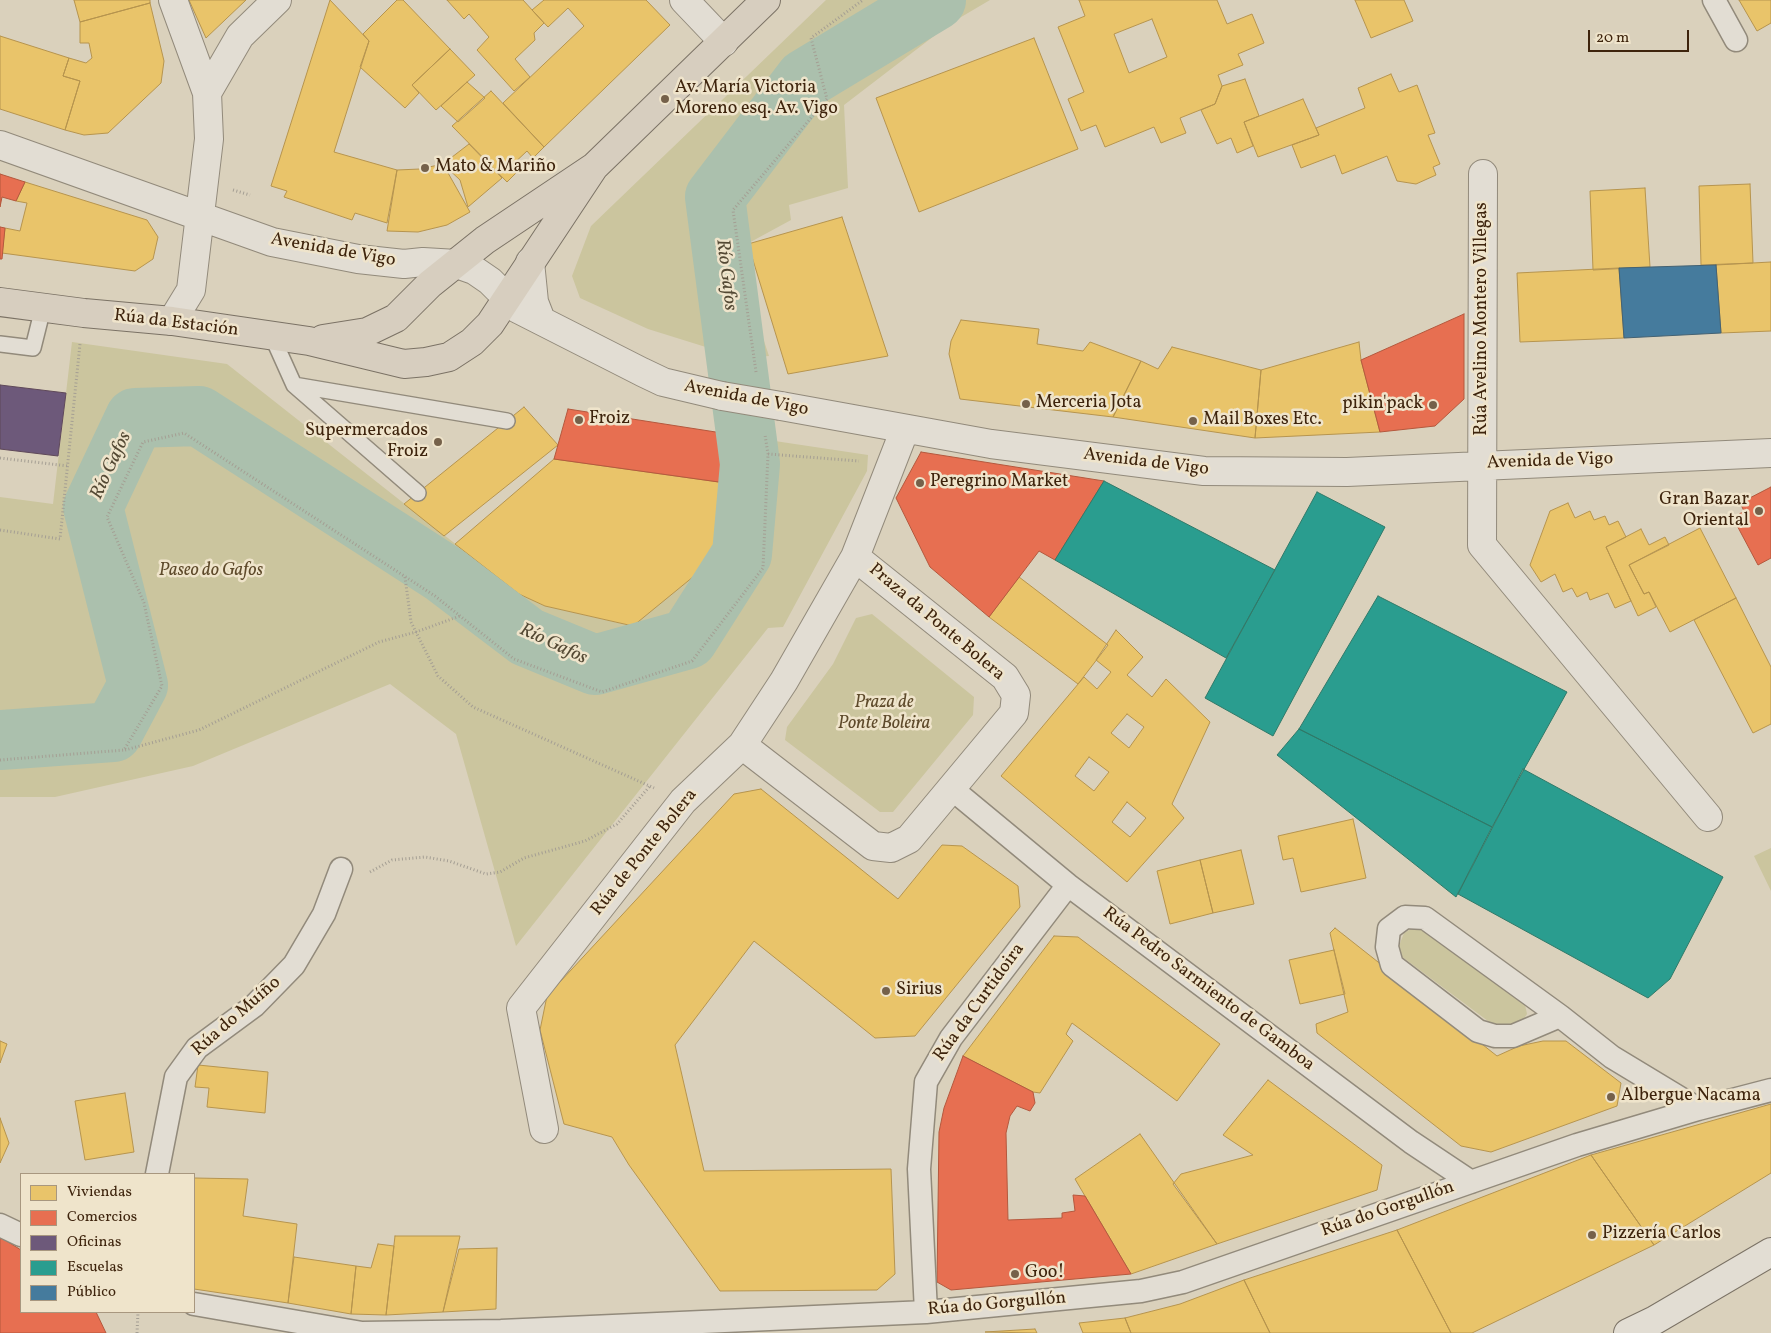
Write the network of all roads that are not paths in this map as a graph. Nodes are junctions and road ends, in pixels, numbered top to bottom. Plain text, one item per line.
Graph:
1 (173, 0) edge
2 (277, 0) edge
3 (684, 0) edge
4 (766, 0) edge
5 (1714, 0) edge
6 (1736, 40) dead end
7 (724, 42) junction
8 (207, 93) junction
9 (0, 145) edge
10 (594, 167) junction
11 (1483, 174) dead end
12 (200, 218) junction
13 (530, 262) junction
14 (457, 264) junction
15 (507, 300) junction
16 (0, 302) edge
17 (43, 308) junction
18 (541, 320) junction
19 (185, 323) junction
20 (272, 336) junction
21 (309, 341) junction
22 (0, 344) edge
23 (294, 385) junction
24 (507, 421) dead end
25 (905, 429) junction
26 (1771, 453) edge
27 (1483, 465) junction
28 (418, 494) dead end
29 (855, 557) junction
30 (742, 745) junction
31 (952, 789) junction
32 (1708, 817) dead end
33 (342, 869) road end
34 (1068, 885) junction
35 (1560, 1016) junction
36 (1771, 1090) edge
37 (1698, 1109) junction
38 (544, 1129) dead end
39 (157, 1173) edge
40 (1470, 1182) junction
41 (0, 1225) edge
42 (20, 1235) edge
43 (1771, 1252) edge
44 (195, 1304) edge
45 (926, 1312) junction
46 (612, 1329) edge
47 (1628, 1333) edge

1 - 8 street
2 - 8 street
3 - 7 street
4 - 7 highway
5 - 6 street
7 - 10 highway
8 - 12 street
9 - 12 street, Avenida de Vigo
10 - 13 highway
10 - 14 highway
11 - 27 street, Rúa Avelino Montero Villegas
12 - 14 street, Avenida de Vigo
12 - 19 street
13 - 15 highway
13 - 18 street
14 - 15 street, Avenida de Vigo
14 - 21 highway
15 - 18 street, Avenida de Vigo
15 - 21 highway
16 - 17 highway, Rúa da Estación
17 - 19 highway, Rúa da Estación
17 - 22 lane
18 - 25 street, Avenida de Vigo, bridge
19 - 20 highway, Rúa da Estación
20 - 21 highway, Rúa da Estación
20 - 23 lane
23 - 24 lane
23 - 28 lane
25 - 27 street, Avenida de Vigo
25 - 29 street, Rúa de Ponte Bolera
26 - 27 street, Avenida de Vigo
27 - 32 street, Rúa Avelino Montero Villegas
29 - 30 street, Rúa de Ponte Bolera
29 - 31 street, Praza da Ponte Bolera
30 - 31 street, Praza da Ponte Bolera
30 - 38 street, Rúa de Ponte Bolera
31 - 34 street, Rúa Pedro Sarmiento de Gamboa
33 - 39 street, Rúa do Muíño
34 - 40 street, Rúa Pedro Sarmiento de Gamboa
34 - 45 street, Rúa da Curtidoira
35 - 35 street
35 - 37 street
36 - 37 street, Rúa do Gorgullón
37 - 40 street, Rúa do Gorgullón
40 - 45 street, Rúa do Gorgullón
41 - 42 street
43 - 47 street
44 - 46 street, Rúa do Gorgullón
45 - 46 street, Rúa do Gorgullón

